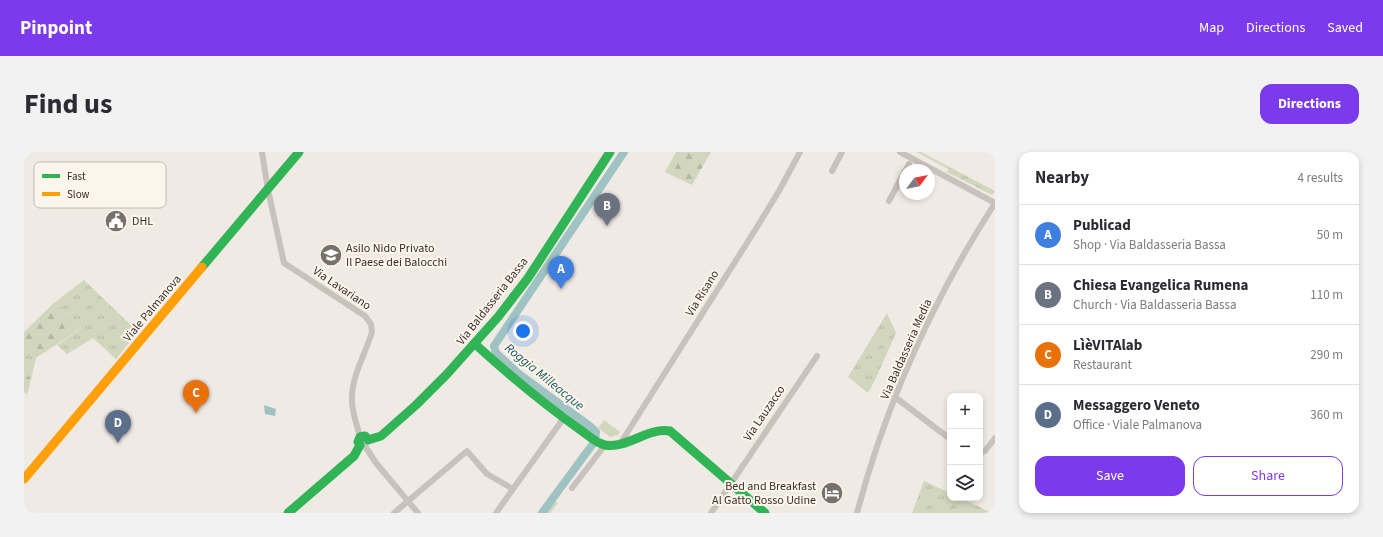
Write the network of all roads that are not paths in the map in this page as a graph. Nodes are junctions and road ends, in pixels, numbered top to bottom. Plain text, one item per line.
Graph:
1 (262, 152) edge
2 (299, 152) edge
3 (610, 152) edge
4 (800, 152) edge
5 (842, 152) edge
6 (900, 152) edge
7 (832, 171) dead end
8 (899, 183) edge
9 (268, 190) junction
10 (889, 201) dead end
11 (995, 203) edge
12 (475, 344) junction
13 (817, 356) dead end
14 (895, 397) junction
15 (563, 419) junction
16 (947, 437) edge
17 (995, 438) edge
18 (363, 442) junction
19 (602, 444) junction
20 (620, 444) junction
21 (983, 452) edge
22 (24, 479) edge
23 (731, 483) junction
24 (572, 488) dead end
25 (513, 489) junction
26 (408, 501) junction
27 (288, 513) edge
28 (394, 513) edge
29 (418, 513) edge
30 (496, 513) edge
31 (711, 513) edge
32 (765, 513) edge
33 (858, 513) edge

1 - 9 street
2 - 9 street, Viale Palmanova
3 - 12 street, Via Baldasseria Bassa
4 - 20 street, Via Risano
5 - 7 street
6 - 11 street
8 - 10 street
9 - 18 street, Via Lavariano
9 - 22 street, Viale Palmanova
11 - 14 street, Via Baldasseria Media
12 - 15 street
12 - 18 street, Via Baldasseria Bassa
13 - 23 street, Via Lauzacco
14 - 16 street
14 - 33 street, Via Baldasseria Media
15 - 19 street
15 - 25 street
17 - 21 street
18 - 26 street
18 - 27 street
19 - 20 street
19 - 24 street
20 - 23 street
23 - 31 street, Via Lauzacco
23 - 32 street
25 - 26 street
25 - 30 street
26 - 28 street
26 - 29 street

